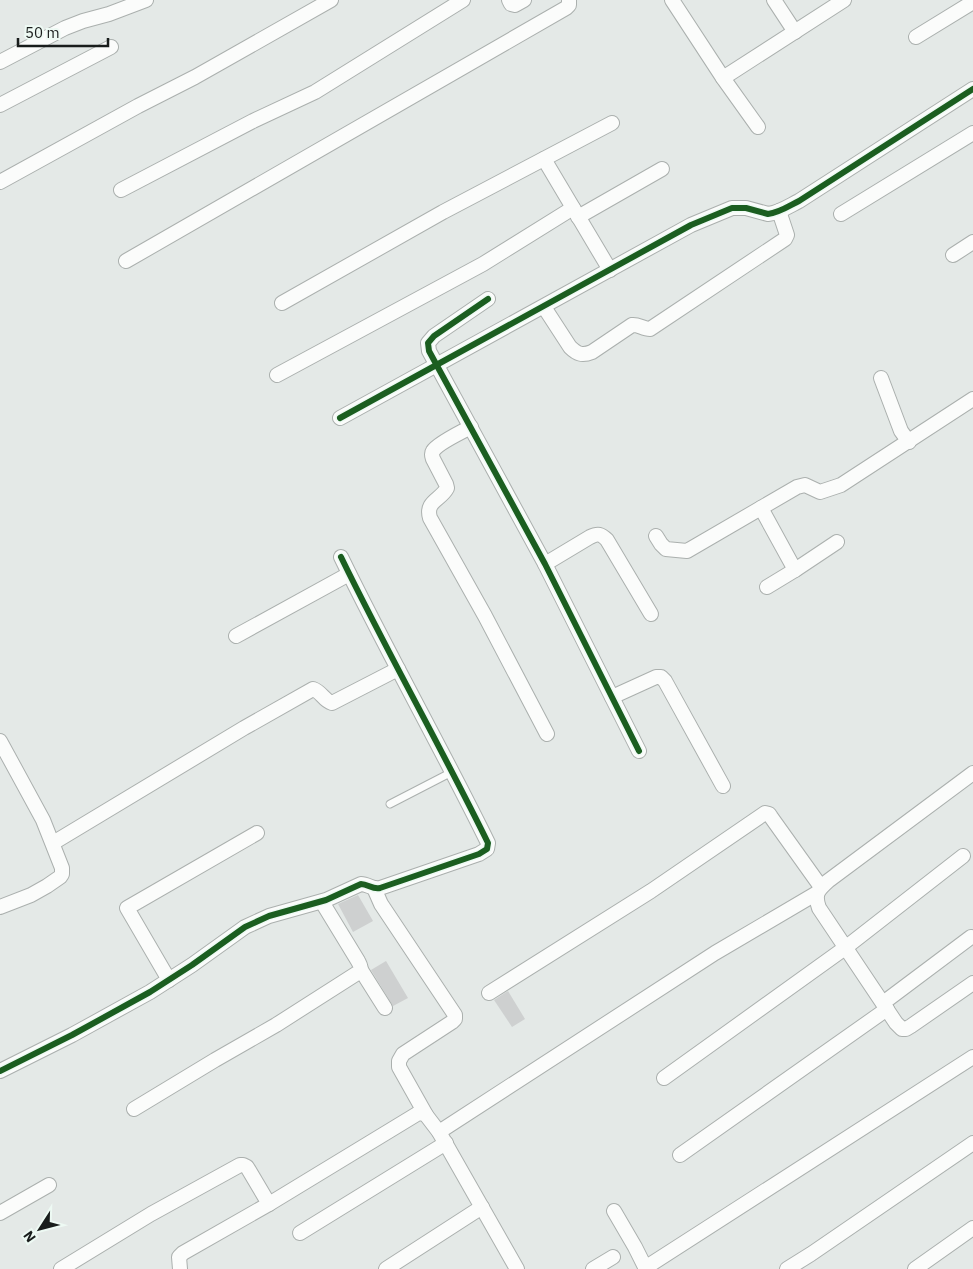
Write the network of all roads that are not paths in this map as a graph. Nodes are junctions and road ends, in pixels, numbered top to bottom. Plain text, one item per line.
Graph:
1 (146, 0) edge
2 (331, 0) edge
3 (463, 0) edge
4 (509, 0) edge
5 (524, 0) edge
6 (569, 0) edge
7 (672, 0) edge
8 (774, 0) edge
9 (844, 0) edge
10 (973, 2) edge
11 (795, 32) junction
12 (916, 37) dead end
13 (111, 46) dead end
14 (0, 62) edge
15 (723, 78) junction
16 (973, 89) edge
17 (0, 104) edge
18 (612, 123) dead end
19 (758, 128) dead end
20 (973, 133) edge
21 (544, 159) junction
22 (662, 169) dead end
23 (0, 182) edge
24 (121, 190) dead end
25 (779, 211) junction
26 (576, 212) junction
27 (841, 214) dead end
28 (973, 242) edge
29 (953, 255) dead end
30 (126, 261) dead end
31 (610, 270) junction
32 (488, 299) dead end
33 (282, 303) dead end
34 (544, 306) junction
35 (437, 365) junction
36 (277, 375) dead end
37 (881, 378) dead end
38 (973, 399) edge
39 (340, 418) dead end
40 (471, 427) junction
41 (909, 442) junction
42 (761, 508) junction
43 (656, 536) dead end
44 (838, 542) dead end
45 (341, 557) dead end
46 (545, 564) junction
47 (795, 570) junction
48 (349, 574) junction
49 (767, 587) dead end
50 (651, 614) dead end
51 (236, 636) dead end
52 (398, 669) junction
53 (612, 697) junction
54 (547, 734) dead end
55 (0, 742) edge
56 (639, 751) dead end
57 (452, 772) junction
58 (973, 773) edge
59 (723, 786) dead end
60 (390, 804) dead end
61 (256, 832) dead end
62 (53, 844) junction
63 (963, 856) dead end
64 (374, 888) junction
65 (819, 890) junction
66 (322, 902) junction
67 (0, 907) edge
68 (971, 937) dead end
69 (845, 948) junction
70 (361, 970) junction
71 (170, 980) junction
72 (973, 983) edge
73 (490, 992) dead end
74 (885, 1006) junction
75 (385, 1008) dead end
76 (973, 1057) edge
77 (0, 1071) edge
78 (664, 1078) dead end
79 (134, 1109) dead end
80 (426, 1115) junction
81 (442, 1138) junction
82 (973, 1143) edge
83 (680, 1155) dead end
84 (49, 1185) dead end
85 (269, 1204) junction
86 (482, 1207) junction
87 (614, 1212) dead end
88 (0, 1213) edge
89 (973, 1228) edge
90 (300, 1232) dead end
91 (613, 1257) dead end
92 (61, 1269) edge
93 (180, 1269) edge
94 (386, 1269) edge
95 (517, 1269) edge
96 (593, 1269) edge
97 (645, 1269) edge
98 (787, 1269) edge
99 (915, 1269) edge

1 - 14 street
2 - 23 street
3 - 24 street
4 - 5 street
6 - 30 street
7 - 15 street
8 - 11 street
9 - 11 street
10 - 12 street
11 - 15 street
13 - 17 street
15 - 19 street
16 - 25 street
18 - 21 street
20 - 27 street
21 - 26 street
21 - 33 street
22 - 26 street
25 - 31 street
25 - 34 street
26 - 31 street
26 - 36 street
28 - 29 street
31 - 34 street
32 - 35 street
34 - 35 street
35 - 39 street
35 - 40 street
37 - 41 street
38 - 41 street
40 - 46 street
40 - 54 street
41 - 42 street
42 - 43 street
42 - 47 street
44 - 47 street
45 - 48 street
46 - 50 street
46 - 53 street
47 - 49 street
48 - 51 street
48 - 52 street
52 - 57 street
52 - 62 street
53 - 56 street
53 - 59 street
55 - 62 street
57 - 60 lane
57 - 64 street
58 - 65 street
61 - 71 street
62 - 67 street
63 - 69 street
64 - 66 street
64 - 80 street
65 - 69 street
65 - 73 street
65 - 81 street
66 - 70 street
66 - 71 street
68 - 74 street
69 - 74 street
69 - 78 street
70 - 75 street
70 - 79 street
71 - 77 street
72 - 74 street
74 - 83 street
76 - 97 street
80 - 81 street
80 - 85 street
81 - 86 street
81 - 90 street
82 - 98 street
84 - 88 street
85 - 92 street
85 - 93 street
86 - 94 street
86 - 95 street
87 - 97 street
89 - 99 street
91 - 96 street

